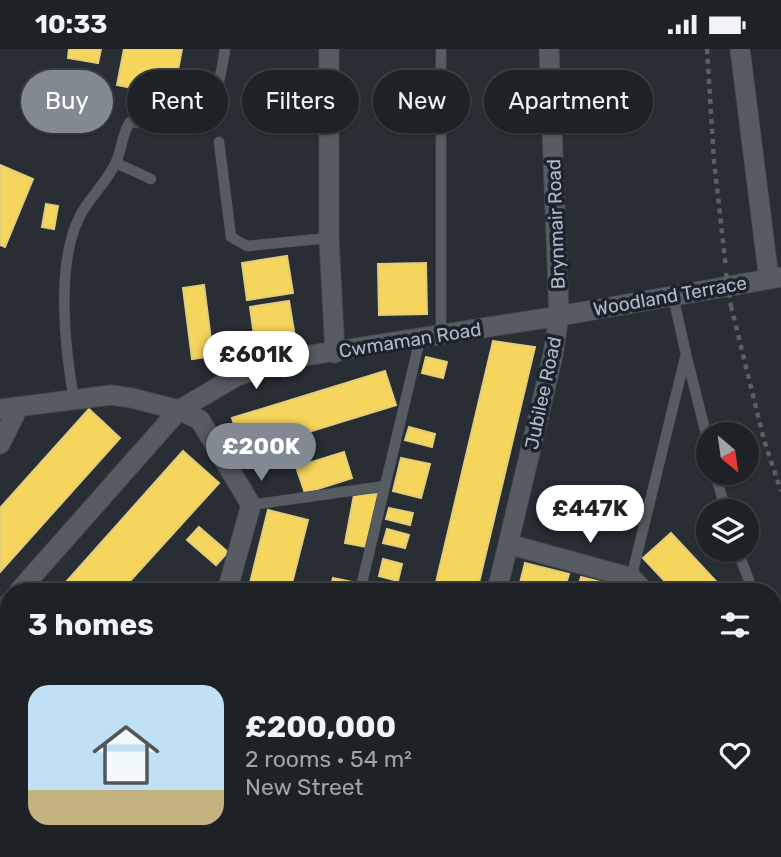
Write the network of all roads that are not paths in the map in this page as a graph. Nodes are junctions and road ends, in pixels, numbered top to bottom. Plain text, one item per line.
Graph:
1 (225, 49) edge
2 (329, 49) edge
3 (441, 49) edge
4 (549, 49) edge
5 (740, 49) edge
6 (219, 142) dead end
7 (116, 163) junction
8 (151, 179) dead end
9 (329, 239) junction
10 (775, 278) edge
11 (673, 296) junction
12 (559, 316) junction
13 (441, 335) junction
14 (420, 339) junction
15 (335, 353) junction
16 (686, 354) junction
17 (74, 400) junction
18 (9, 408) edge
19 (179, 410) junction
20 (703, 422) edge
21 (0, 444) edge
22 (385, 486) junction
23 (251, 505) junction
24 (508, 544) junction
25 (742, 562) edge
26 (26, 583) edge
27 (229, 583) edge
28 (362, 583) edge
29 (499, 583) edge
30 (623, 583) edge
31 (636, 583) edge
32 (750, 583) edge

1 - 7 lane
2 - 9 street
3 - 13 lane
4 - 12 street, Brynmair Road
5 - 10 street
6 - 9 lane
7 - 8 lane
7 - 17 lane
9 - 15 street
10 - 11 street, Woodland Terrace
11 - 12 street, Woodland Terrace
11 - 16 lane
12 - 13 street, Cwmaman Road
12 - 24 street, Jubilee Road
13 - 14 street, Cwmaman Road
14 - 15 street, Cwmaman Road
14 - 22 lane
15 - 19 street, Cwmaman Road
16 - 20 lane
16 - 31 lane
17 - 18 street
17 - 19 street
18 - 21 street
19 - 23 street
19 - 26 street, Cwmaman Road
22 - 23 lane
22 - 28 lane
23 - 27 street
24 - 29 street, Jubilee Road
24 - 30 street
25 - 32 lane

